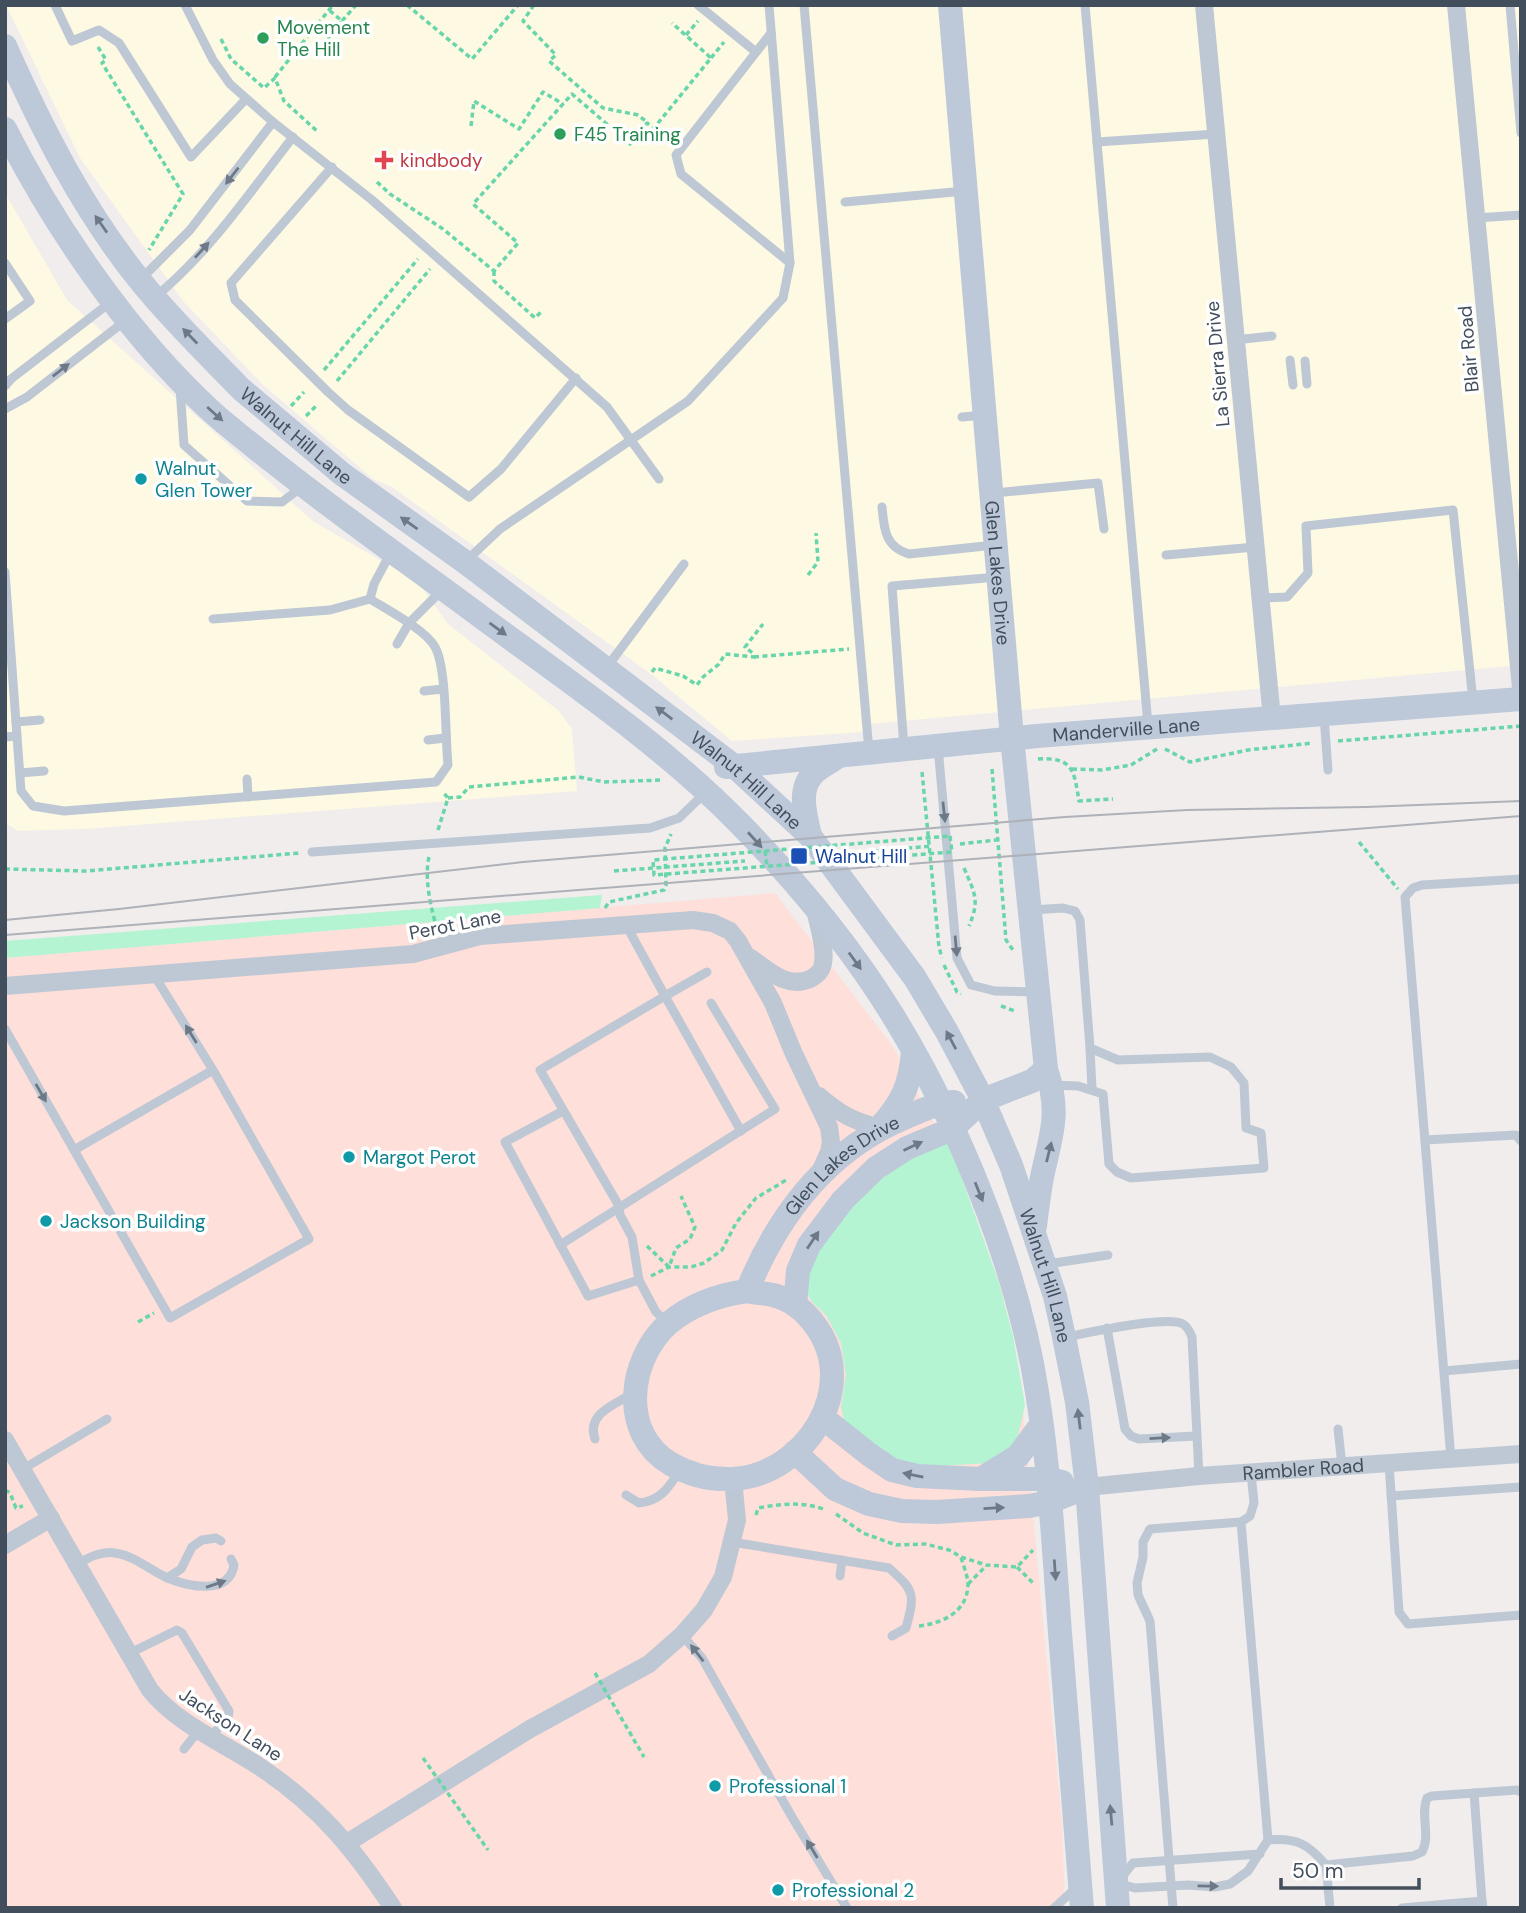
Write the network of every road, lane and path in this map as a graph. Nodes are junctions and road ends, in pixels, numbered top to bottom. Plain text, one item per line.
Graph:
1 (55, 5) edge
2 (185, 5) edge
3 (356, 5) edge
4 (407, 5) edge
5 (518, 5) edge
6 (534, 5) edge
7 (698, 5) edge
8 (769, 5) edge
9 (804, 5) edge
10 (950, 5) edge
11 (1085, 5) edge
12 (1204, 5) edge
13 (1456, 5) edge
14 (1510, 5) edge
15 (331, 7) edge
16 (707, 13) junction
17 (342, 22) junction
18 (672, 23) dead end
19 (771, 33) junction
20 (685, 35) junction
21 (221, 38) dead end
22 (724, 42) dead end
23 (5, 46) edge
24 (98, 47) dead end
25 (317, 52) dead end
26 (756, 52) junction
27 (711, 58) junction
28 (275, 78) junction
29 (578, 87) junction
30 (572, 94) junction
31 (246, 99) junction
32 (563, 104) junction
33 (273, 122) junction
34 (648, 123) junction
35 (471, 126) dead end
36 (5, 129) edge
37 (318, 132) dead end
38 (1521, 133) edge
39 (1216, 134) junction
40 (293, 138) junction
41 (1097, 142) junction
42 (332, 166) junction
43 (377, 182) dead end
44 (967, 191) junction
45 (845, 202) dead end
46 (1521, 215) edge
47 (1476, 218) junction
48 (148, 252) dead end
49 (422, 254) dead end
50 (5, 263) edge
51 (790, 263) junction
52 (434, 265) dead end
53 (494, 271) junction
54 (147, 289) junction
55 (120, 309) junction
56 (542, 310) dead end
57 (5, 319) edge
58 (1272, 336) dead end
59 (1235, 340) junction
60 (1290, 360) dead end
61 (1305, 361) dead end
62 (324, 370) dead end
63 (576, 378) junction
64 (179, 380) junction
65 (335, 383) dead end
66 (1307, 384) dead end
67 (1293, 385) dead end
68 (5, 386) edge
69 (304, 392) dead end
70 (317, 405) dead end
71 (291, 407) dead end
72 (5, 409) edge
73 (304, 419) dead end
74 (632, 440) junction
75 (659, 479) dead end
76 (304, 486) junction
77 (992, 493) junction
78 (883, 507) dead end
79 (1104, 529) dead end
80 (816, 533) dead end
81 (996, 545) junction
82 (1255, 547) junction
83 (392, 550) junction
84 (1166, 555) dead end
85 (465, 562) junction
86 (684, 564) dead end
87 (5, 572) edge
88 (808, 575) dead end
89 (1000, 577) junction
90 (443, 588) junction
91 (1261, 598) junction
92 (369, 599) junction
93 (213, 619) dead end
94 (1518, 622) edge
95 (409, 623) junction
96 (763, 624) dead end
97 (8, 636) edge
98 (397, 645) dead end
99 (754, 657) junction
100 (851, 661) dead end
101 (606, 669) junction
102 (652, 672) dead end
103 (10, 684) edge
104 (1521, 688) edge
105 (443, 689) junction
106 (424, 691) dead end
107 (1521, 699) edge
108 (1473, 702) junction
109 (1324, 715) junction
110 (1272, 719) junction
111 (40, 720) dead end
112 (16, 722) junction
113 (1521, 726) edge
114 (1149, 727) junction
115 (17, 736) junction
116 (5, 737) edge
117 (445, 738) junction
118 (646, 738) junction
119 (1013, 738) junction
120 (1246, 739) dead end
121 (428, 740) dead end
122 (1340, 741) dead end
123 (1313, 743) dead end
124 (938, 746) junction
125 (905, 749) junction
126 (1248, 750) junction
127 (869, 752) junction
128 (840, 755) junction
129 (1038, 759) dead end
130 (992, 764) dead end
131 (734, 766) junction
132 (1072, 769) junction
133 (1328, 770) dead end
134 (44, 771) dead end
135 (20, 773) junction
136 (247, 779) dead end
137 (675, 779) dead end
138 (706, 792) junction
139 (248, 797) junction
140 (448, 798) dead end
141 (1114, 799) dead end
142 (679, 818) junction
143 (960, 832) dead end
144 (810, 836) junction
145 (1359, 842) dead end
146 (884, 850) dead end
147 (765, 851) junction
148 (312, 852) joint
149 (836, 855) dead end
150 (962, 855) dead end
151 (753, 860) dead end
152 (767, 866) junction
153 (963, 866) dead end
154 (666, 867) junction
155 (5, 869) edge
156 (614, 871) dead end
157 (1521, 879) edge
158 (1405, 897) junction
159 (816, 909) junction
160 (1030, 910) junction
161 (605, 914) dead end
162 (626, 925) junction
163 (969, 938) dead end
164 (746, 955) junction
165 (1015, 956) dead end
166 (708, 972) dead end
167 (154, 975) junction
168 (5, 986) edge
169 (1038, 992) junction
170 (665, 996) junction
171 (710, 1003) dead end
172 (5, 1029) edge
173 (1090, 1048) junction
174 (913, 1052) junction
175 (213, 1070) junction
176 (1049, 1077) junction
177 (1092, 1089) junction
178 (813, 1092) junction
179 (983, 1100) junction
180 (939, 1102) junction
181 (564, 1111) junction
182 (880, 1128) junction
183 (952, 1129) junction
184 (741, 1130) junction
185 (1425, 1140) junction
186 (1521, 1140) edge
187 (74, 1150) junction
188 (818, 1176) junction
189 (793, 1177) dead end
190 (681, 1196) dead end
191 (619, 1206) junction
192 (1034, 1230) junction
193 (642, 1236) dead end
194 (560, 1245) junction
195 (1108, 1255) dead end
196 (1045, 1265) junction
197 (669, 1267) junction
198 (639, 1280) junction
199 (747, 1291) junction
200 (795, 1305) junction
201 (156, 1312) dead end
202 (138, 1322) dead end
203 (668, 1324) junction
204 (1107, 1328) junction
205 (1064, 1337) junction
206 (1521, 1364) edge
207 (1444, 1371) junction
208 (634, 1393) junction
209 (823, 1418) junction
210 (107, 1419) dead end
211 (1041, 1424) junction
212 (1338, 1429) dead end
213 (1196, 1436) junction
214 (596, 1439) dead end
215 (5, 1440) edge
216 (795, 1452) junction
217 (1521, 1454) edge
218 (1451, 1459) junction
219 (1389, 1463) junction
220 (1342, 1466) junction
221 (23, 1469) junction
222 (680, 1470) junction
223 (1251, 1473) junction
224 (1199, 1476) junction
225 (733, 1479) junction
226 (981, 1479) junction
227 (1087, 1487) junction
228 (1521, 1487) edge
229 (5, 1490) edge
230 (1049, 1490) junction
231 (626, 1495) dead end
232 (1391, 1496) junction
233 (23, 1506) dead end
234 (51, 1518) junction
235 (1241, 1522) junction
236 (221, 1541) dead end
237 (732, 1542) junction
238 (5, 1545) edge
239 (961, 1557) dead end
240 (231, 1559) dead end
241 (842, 1560) junction
242 (78, 1564) junction
243 (986, 1565) dead end
244 (1017, 1567) dead end
245 (840, 1576) dead end
246 (167, 1578) junction
247 (968, 1584) junction
248 (1035, 1585) dead end
249 (1521, 1615) edge
250 (906, 1628) junction
251 (682, 1635) junction
252 (892, 1636) dead end
253 (130, 1653) junction
254 (595, 1674) dead end
255 (205, 1733) junction
256 (184, 1749) dead end
257 (644, 1757) dead end
258 (423, 1758) dead end
259 (1521, 1792) edge
260 (1474, 1793) junction
261 (1268, 1840) junction
262 (347, 1843) junction
263 (488, 1850) dead end
264 (1260, 1854) junction
265 (1170, 1860) junction
266 (1326, 1865) junction
267 (1117, 1883) junction
268 (1171, 1885) junction
269 (1081, 1896) edge
270 (1483, 1904) edge
271 (393, 1908) edge
272 (847, 1908) edge
273 (1054, 1908) edge
274 (1118, 1908) edge
275 (1173, 1908) edge
276 (1329, 1908) edge
277 (1402, 1908) edge

1 - 31 lane
2 - 31 lane
3 - 17 path
4 - 5 path
6 - 29 path
7 - 16 lane
8 - 19 lane
9 - 127 lane
10 - 44 main road, Glen Lakes Drive
11 - 41 lane
12 - 39 street, La Sierra Drive
13 - 47 street, Blair Road
14 - 38 lane
15 - 17 path
15 - 28 path
16 - 20 path
16 - 26 lane
17 - 25 path
18 - 20 path
19 - 26 lane
19 - 51 lane
20 - 27 path
21 - 28 path
22 - 27 path
54 -> 23 main road, Walnut Hill Lane
24 - 48 path
26 - 51 lane
27 - 34 path
28 - 37 path
29 - 30 path
29 - 34 path
30 - 32 path
30 - 34 path
31 - 33 lane
32 - 35 path
32 - 53 path
33 - 40 lane
33 -> 54 lane
36 - 55 main road, Walnut Hill Lane
39 - 41 lane
39 - 59 street, La Sierra Drive
40 - 42 lane
54 -> 40 lane
41 - 114 lane
42 - 63 lane
42 - 63 lane
43 - 53 path
44 - 45 lane
44 - 77 main road, Glen Lakes Drive
46 - 47 lane
47 - 94 street, Blair Road
49 - 62 path
50 - 57 lane
51 - 74 lane
52 - 65 path
53 - 56 path
54 - 55 main road
85 -> 54 main road, Walnut Hill Lane
55 - 64 main road, Walnut Hill Lane
55 - 68 lane
72 -> 55 lane
58 - 59 lane
59 - 82 street, La Sierra Drive
60 - 67 lane
61 - 66 lane
63 - 74 lane
64 -> 76 main road, Walnut Hill Lane
64 - 76 lane
69 - 71 path
70 - 73 path
74 - 75 lane
74 - 85 lane
76 - 83 main road, Walnut Hill Lane
77 - 79 lane
77 - 81 main road, Glen Lakes Drive
78 - 81 lane
80 - 88 path
81 - 89 main road, Glen Lakes Drive
82 - 84 lane
82 - 91 street, La Sierra Drive
83 - 90 main road, Walnut Hill Lane
83 - 92 lane
85 - 90 main road
85 - 101 main road, Walnut Hill Lane
86 - 101 lane
87 - 97 lane
89 - 119 main road, Glen Lakes Drive
89 - 125 lane
90 - 95 lane
90 -> 118 main road, Walnut Hill Lane
91 - 108 lane
91 - 110 street, La Sierra Drive
92 - 93 lane
92 - 95 lane
94 - 104 street, Blair Road
95 - 98 lane
95 - 105 lane
96 - 99 path
97 - 103 lane
99 - 100 path
99 - 102 path
131 -> 101 main road, Walnut Hill Lane
103 - 112 lane
105 - 106 lane
105 - 117 lane
107 - 108 main road, Manderville Lane
108 - 109 main road, Manderville Lane
109 - 110 main road, Manderville Lane
109 - 133 lane
110 - 114 main road, Manderville Lane
111 - 112 lane
112 - 115 lane
113 - 122 path
114 - 119 main road, Manderville Lane
115 - 116 lane
115 - 135 lane
117 - 121 lane
117 - 139 lane
118 - 131 main road
118 - 138 main road, Walnut Hill Lane
119 - 124 main road, Manderville Lane
119 - 160 main road, Glen Lakes Drive
120 - 126 path
123 - 126 path
124 - 125 main road, Manderville Lane
124 -> 169 lane
125 - 127 main road, Manderville Lane
126 - 132 path
127 - 128 main road, Manderville Lane
128 - 131 main road, Manderville Lane
128 - 144 main road
129 - 132 path
130 - 165 path
131 - 144 main road, Walnut Hill Lane
132 - 141 path
134 - 135 lane
135 - 139 lane
136 - 139 lane
137 - 140 path
138 - 142 lane
138 -> 159 main road, Walnut Hill Lane
142 - 148 lane
142 - 154 path
143 - 150 path
179 -> 144 main road, Walnut Hill Lane
145 - 158 path
146 - 149 path
147 - 152 path, bridge
147 - 152 path, bridge
147 - 152 path, bridge
148 - 155 path
151 - 154 path
153 - 163 path
154 - 156 path
154 - 161 path
157 - 158 lane
158 - 185 lane
159 - 164 street
159 -> 174 main road, Walnut Hill Lane
160 - 169 main road, Glen Lakes Drive
160 - 173 lane
162 - 164 street, Perot Lane
162 - 167 street, Perot Lane
162 - 170 lane
164 - 178 street, Perot Lane
166 - 170 lane
167 - 168 street, Perot Lane
175 -> 167 lane
169 - 176 main road, Glen Lakes Drive
170 - 181 lane
170 - 184 lane
171 - 184 lane
172 -> 187 lane
173 - 177 lane
173 - 177 lane
174 - 180 main road, Walnut Hill Lane
174 - 182 main road
175 - 187 lane
175 - 187 lane
176 - 177 lane
176 - 179 main road, Glen Lakes Drive
192 -> 176 main road
178 - 182 street
178 - 188 street
179 - 180 main road, Glen Lakes Drive
179 - 183 main road, Glen Lakes Drive
179 - 192 main road, Walnut Hill Lane
180 - 182 main road, Glen Lakes Drive
180 - 183 main road, Walnut Hill Lane
181 - 191 lane
181 - 194 lane
182 - 188 main road, Glen Lakes Drive
200 -> 183 main road, Glen Lakes Drive
183 -> 211 main road, Walnut Hill Lane
184 - 191 lane
185 - 186 lane
185 - 207 lane
188 - 199 main road, Glen Lakes Drive
189 - 197 path
190 - 197 path
191 - 194 lane
191 - 198 lane
192 - 196 main road, Walnut Hill Lane
193 - 197 path
194 - 198 lane
195 - 196 lane
196 - 205 main road, Walnut Hill Lane
197 - 198 path
198 - 203 lane
199 - 200 main road
199 - 203 main road
200 - 209 main road
201 - 202 path
203 - 208 main road
204 - 205 lane
204 -> 213 lane
204 - 213 lane
227 -> 205 main road, Walnut Hill Lane
206 - 207 lane
207 - 218 lane
208 - 214 lane
208 - 222 main road
209 - 216 main road
226 -> 209 main road, Rambler Road
210 - 221 lane
211 - 226 main road
211 - 230 main road, Walnut Hill Lane
212 - 220 lane
213 - 224 lane
215 - 221 street
216 - 225 main road
216 -> 230 main road, Rambler Road
217 - 218 street, Rambler Road
218 - 219 street, Rambler Road
219 - 220 street, Rambler Road
219 - 232 lane
220 - 223 street, Rambler Road
221 - 234 street
222 - 225 main road
222 - 231 lane
223 - 224 street, Rambler Road
223 - 235 lane
224 - 227 street, Rambler Road
225 - 237 street
226 - 230 main road, Rambler Road
227 - 230 main road, Rambler Road
267 -> 227 main road, Walnut Hill Lane
228 - 232 lane
229 - 233 path
230 -> 269 main road, Walnut Hill Lane
232 - 249 lane
234 - 238 street
234 - 242 street, Jackson Lane
235 - 261 lane
235 - 265 lane
236 - 246 lane
237 - 241 lane
237 - 251 street
239 - 247 path
246 -> 240 lane
241 - 245 lane
241 - 250 lane
242 - 246 lane
242 - 253 street, Jackson Lane
243 - 247 path
244 - 248 path
247 - 250 path
250 - 252 lane
251 - 262 street
272 -> 251 lane
253 - 255 street, Jackson Lane
253 - 255 lane
254 - 257 path, bridge
255 - 256 lane
255 - 262 street, Jackson Lane
258 - 263 path, bridge
259 - 260 lane
260 - 266 lane
260 - 270 lane
261 - 264 lane
261 - 266 lane
262 - 271 street, Jackson Lane
264 - 265 lane
268 -> 264 lane
265 - 267 lane
265 - 268 lane
266 - 276 lane
267 - 268 lane
267 - 269 main road
267 - 274 main road, Walnut Hill Lane
268 - 275 lane
269 - 273 lane
270 - 277 lane

